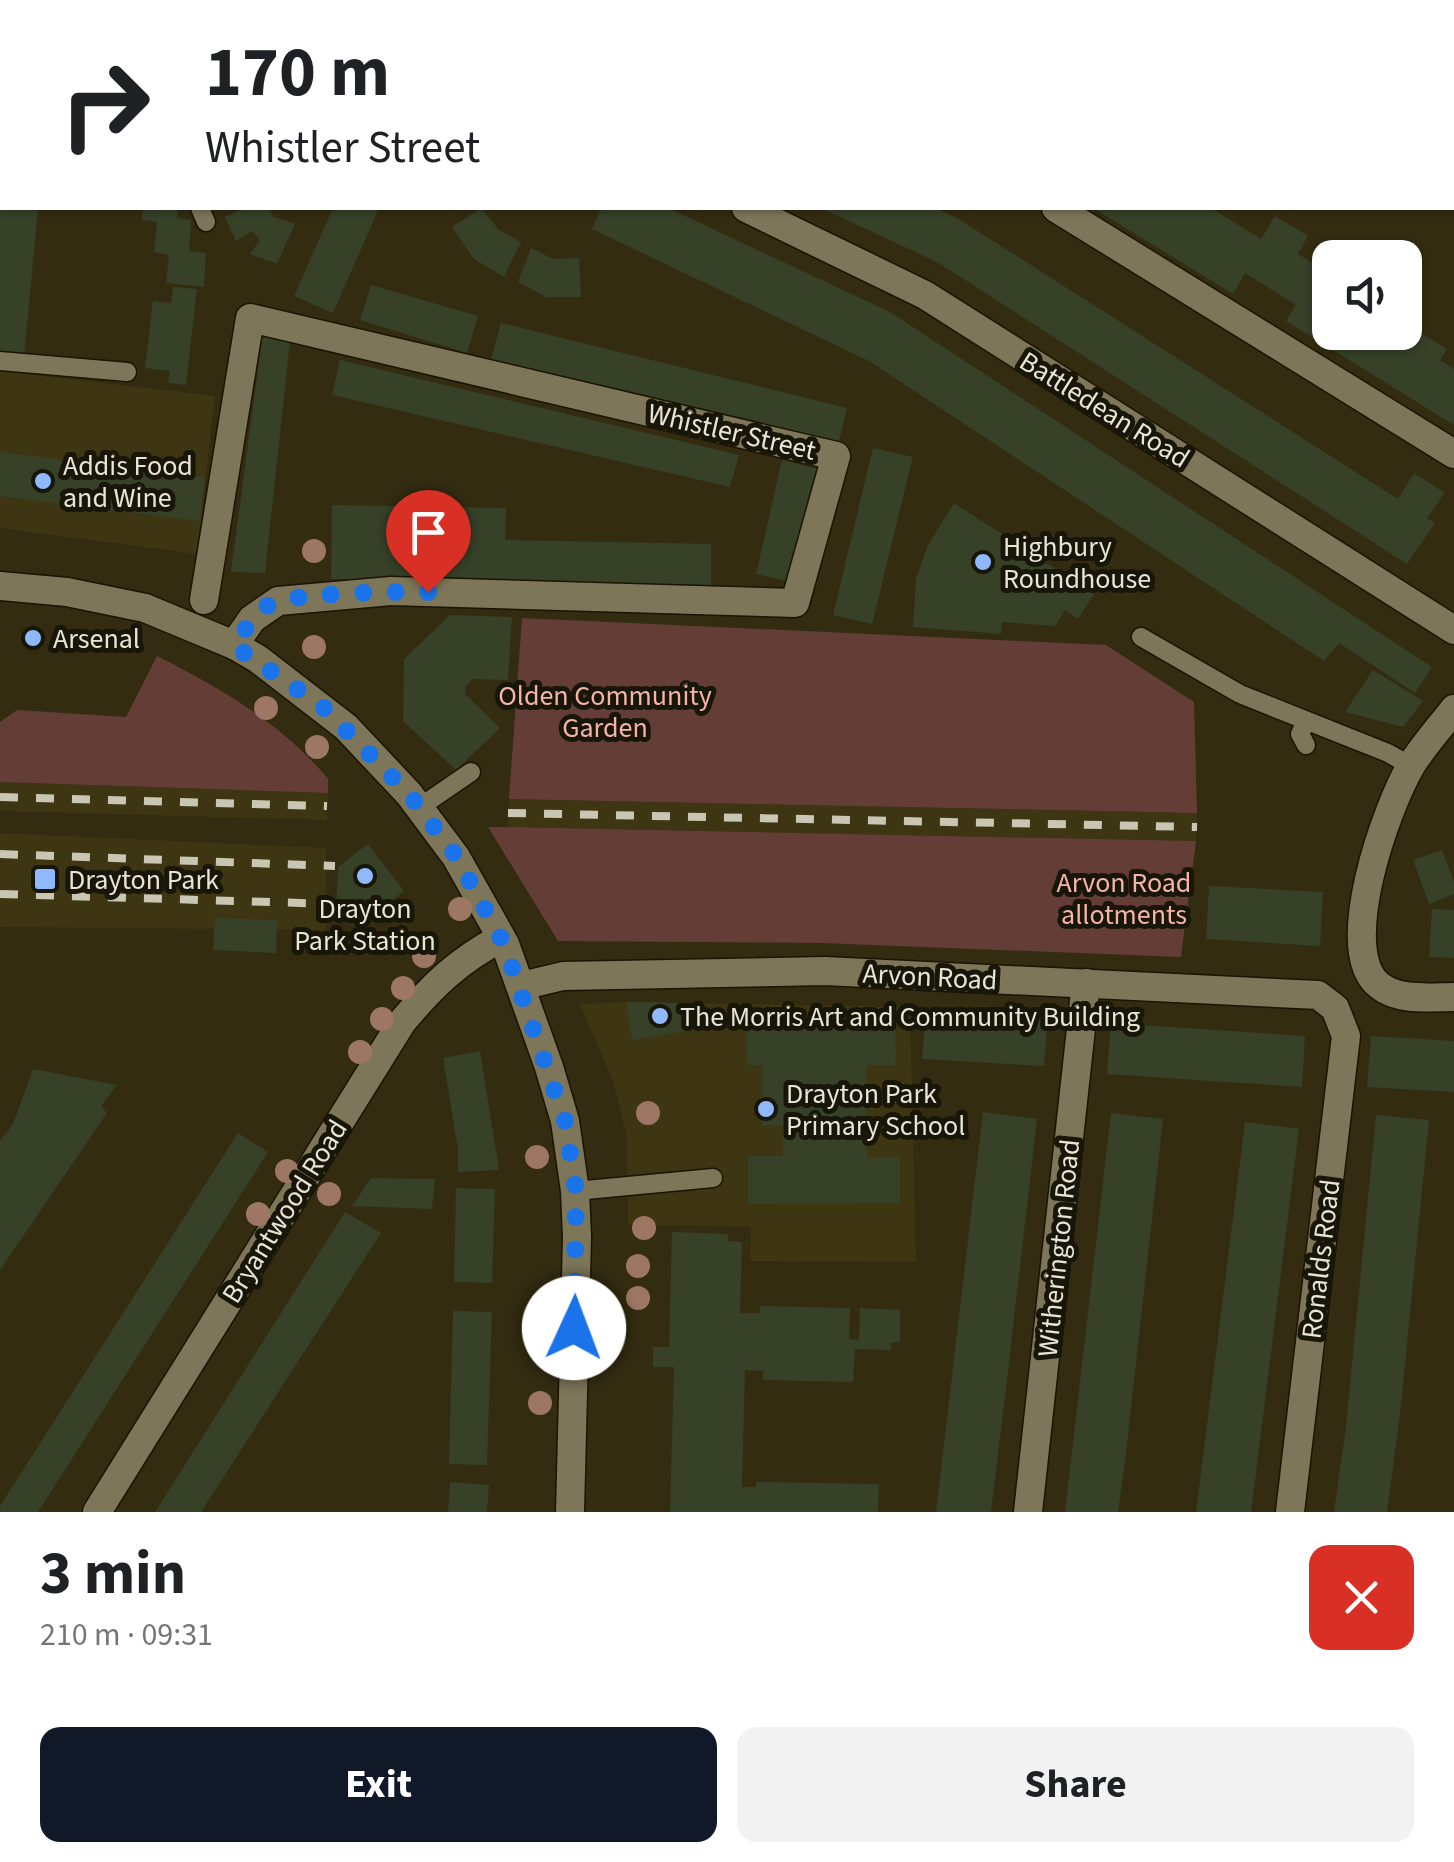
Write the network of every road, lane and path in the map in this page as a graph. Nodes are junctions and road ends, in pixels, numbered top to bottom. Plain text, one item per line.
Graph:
1 (750, 210) edge
2 (1059, 210) edge
3 (0, 361) edge
4 (127, 372) dead end
5 (1454, 454) edge
6 (0, 586) edge
7 (204, 600) dead end
8 (1454, 630) edge
9 (1141, 637) dead end
10 (234, 646) junction
11 (1454, 710) edge
12 (1306, 721) junction
13 (1306, 744) dead end
14 (1411, 766) junction
15 (471, 772) dead end
16 (420, 808) junction
17 (502, 938) junction
18 (1086, 984) junction
19 (521, 986) junction
20 (1454, 998) edge
21 (1335, 1008) joint
22 (714, 1178) dead end
23 (576, 1191) junction
24 (97, 1512) edge
25 (570, 1512) edge
26 (1028, 1512) edge
27 (1290, 1512) edge

1 - 8 street, Battledean Road
2 - 5 street
3 - 4 lane
6 - 10 street
7 - 10 street, Whistler Street
9 - 12 lane
10 - 16 street
11 - 14 street
12 - 13 lane
12 - 14 lane
14 - 20 street
15 - 16 lane
16 - 17 street
17 - 19 street
17 - 24 street, Bryantwood Road
18 - 19 street, Arvon Road
18 - 21 street, Arvon Road
18 - 26 street, Witherington Road
19 - 23 street
21 - 27 street, Ronalds Road
22 - 23 lane
23 - 25 street

